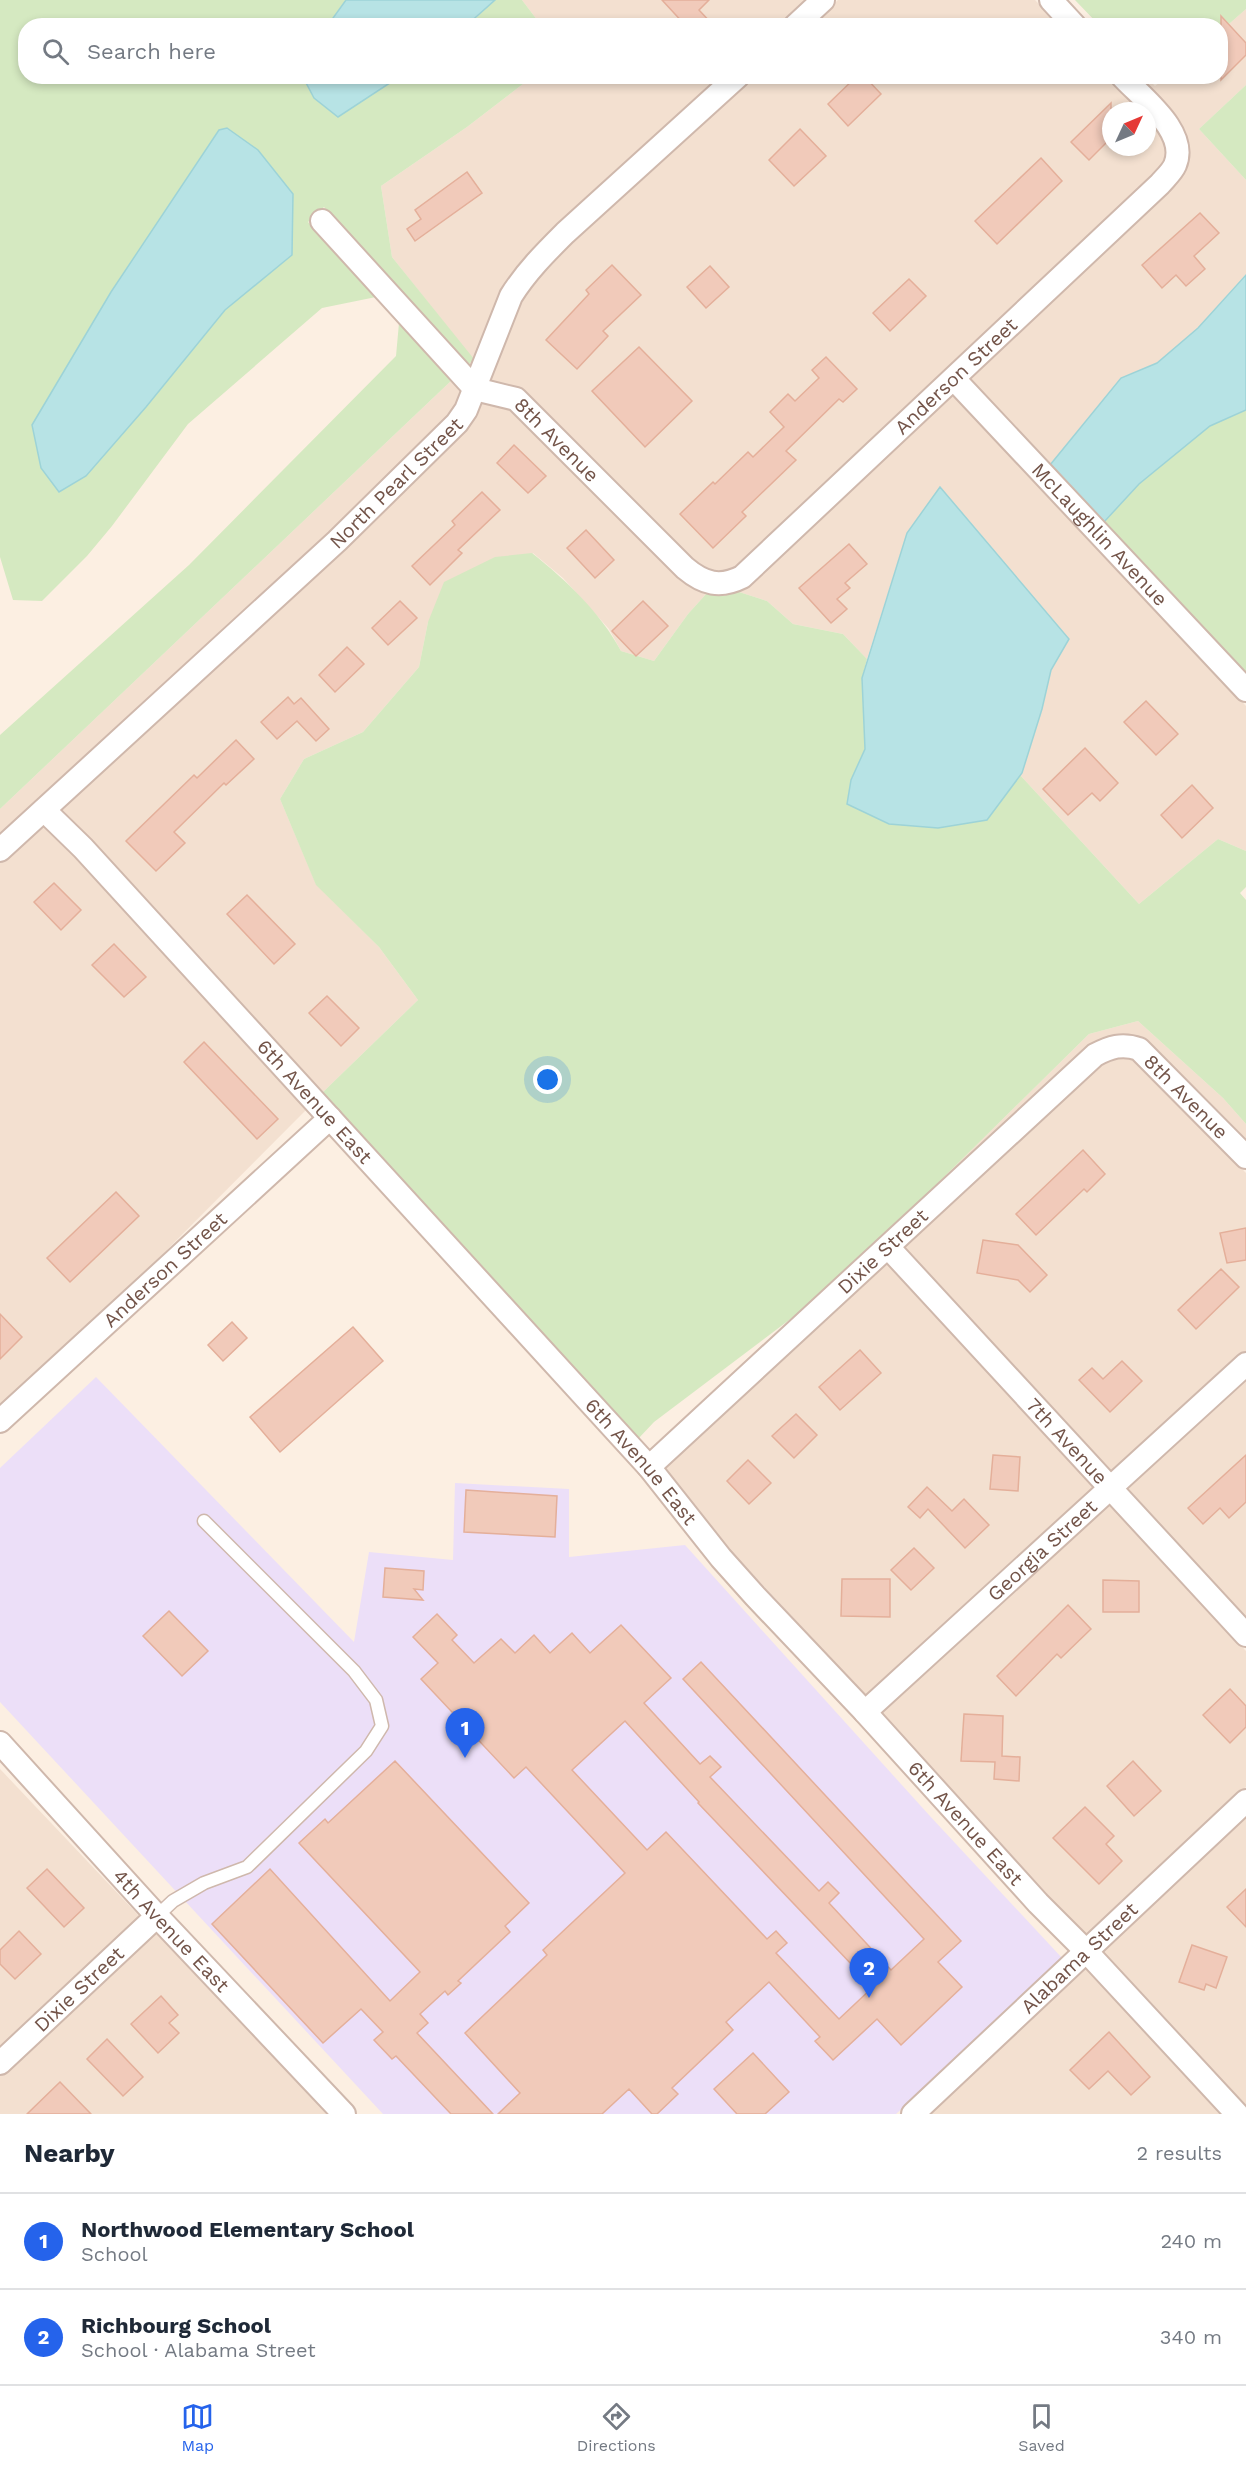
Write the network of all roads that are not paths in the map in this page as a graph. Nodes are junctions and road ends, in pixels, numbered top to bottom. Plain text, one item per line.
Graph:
1 (824, 0) edge
2 (1051, 0) edge
3 (804, 18) edge
4 (1068, 18) edge
5 (729, 84) edge
6 (1130, 84) edge
7 (322, 221) dead end
8 (954, 379) junction
9 (474, 388) junction
10 (719, 584) joint
11 (1246, 690) edge
12 (44, 810) junction
13 (0, 850) edge
14 (1122, 1046) joint
15 (330, 1118) junction
16 (1246, 1157) edge
17 (888, 1247) junction
18 (1246, 1364) edge
19 (0, 1421) edge
20 (649, 1467) junction
21 (1111, 1487) junction
22 (204, 1521) dead end
23 (1246, 1635) edge
24 (865, 1712) junction
25 (0, 1743) edge
26 (1246, 1801) edge
27 (157, 1916) junction
28 (1086, 1951) junction
29 (0, 2063) edge
30 (344, 2114) edge
31 (913, 2114) edge
32 (1237, 2114) edge

1 - 3 street
2 - 4 street
5 - 9 street, North Pearl Street
6 - 8 street, Anderson Street
7 - 9 street
8 - 10 street, Anderson Street
8 - 11 street, McLaughlin Avenue
9 - 10 street, 8th Avenue
9 - 12 street, North Pearl Street
12 - 13 street, North Pearl Street
12 - 15 street, 6th Avenue East
14 - 16 street, 8th Avenue
14 - 17 street, Dixie Street
15 - 19 street, Anderson Street
15 - 20 street, 6th Avenue East
17 - 20 street, Dixie Street
17 - 21 street, 7th Avenue
18 - 21 street, Georgia Street
20 - 24 street, 6th Avenue East
21 - 23 street, 7th Avenue
21 - 24 street, Georgia Street
22 - 27 lane
24 - 28 street, 6th Avenue East
25 - 27 street, 4th Avenue East
26 - 28 street, Alabama Street
27 - 29 street, Dixie Street
27 - 30 street, 4th Avenue East
28 - 31 street, Alabama Street
28 - 32 street, 6th Avenue East

